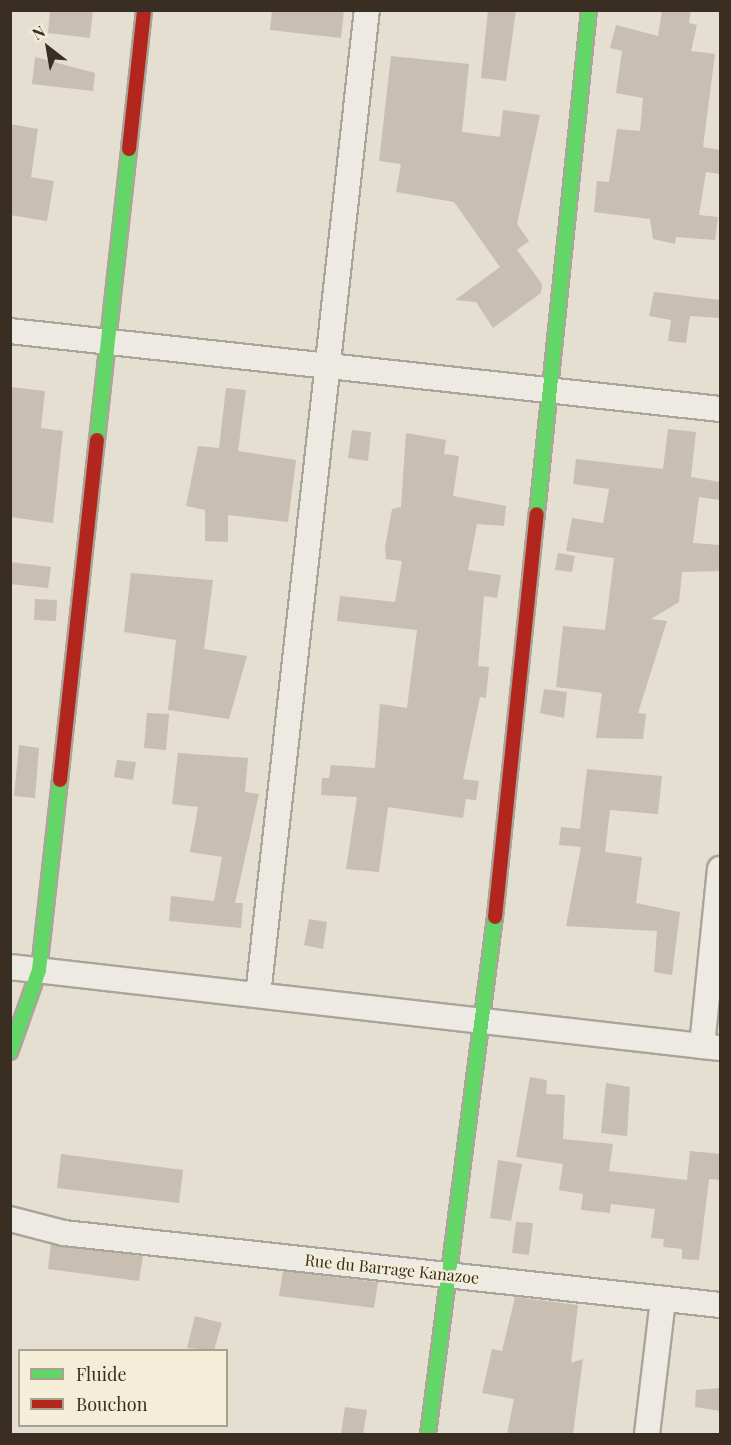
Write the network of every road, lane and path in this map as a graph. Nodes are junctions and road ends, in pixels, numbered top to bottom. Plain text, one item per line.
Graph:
1 (144, 10) edge
2 (367, 10) edge
3 (589, 10) edge
4 (10, 331) edge
5 (108, 341) junction
6 (331, 366) junction
7 (552, 391) junction
8 (720, 409) edge
9 (720, 869) edge
10 (10, 967) edge
11 (39, 970) junction
12 (258, 995) junction
13 (484, 1021) junction
14 (711, 1047) edge
15 (10, 1052) edge
16 (10, 1219) edge
17 (452, 1275) junction
18 (663, 1299) junction
19 (720, 1305) edge
20 (428, 1434) edge
21 (647, 1434) edge

1 - 5 street
2 - 6 street
3 - 7 street
4 - 5 street
5 - 6 street
5 - 11 street
6 - 7 street
6 - 12 street
7 - 8 street
7 - 13 street
9 - 14 street
10 - 11 street
11 - 12 street
11 - 15 street
12 - 13 street
13 - 14 street
13 - 17 street
16 - 17 street, Rue du Barrage Kanazoe
17 - 18 street, Rue du Barrage Kanazoe
17 - 20 street
18 - 19 street, Rue du Barrage Kanazoe
18 - 21 street

